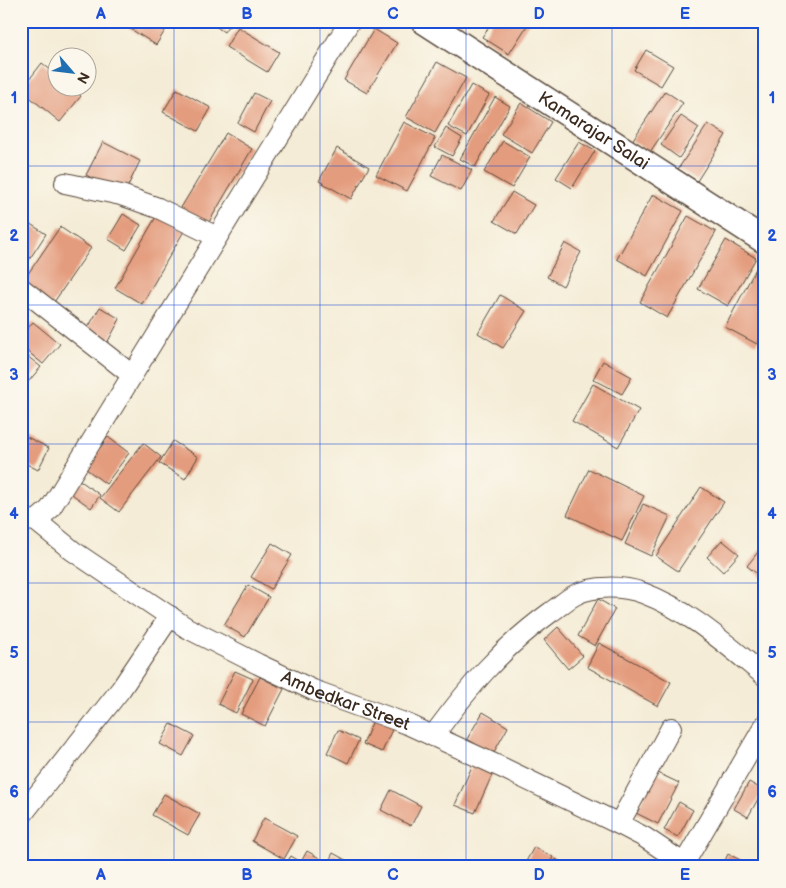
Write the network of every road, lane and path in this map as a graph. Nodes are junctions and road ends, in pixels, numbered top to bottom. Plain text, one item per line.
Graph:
1 (350, 21) edge
2 (424, 21) edge
3 (65, 183) dead end
4 (217, 237) junction
5 (765, 241) edge
6 (21, 288) edge
7 (132, 375) junction
8 (29, 519) edge
9 (170, 616) junction
10 (765, 676) edge
11 (765, 725) edge
12 (671, 728) dead end
13 (434, 736) junction
14 (21, 816) edge
15 (619, 824) junction
16 (685, 866) edge

1 - 4 street
2 - 5 street, Kamarajar Salai
3 - 4 street
4 - 7 street
6 - 7 street
7 - 8 street
8 - 9 street, Ambedkar Street
9 - 13 street, Ambedkar Street
9 - 14 street
10 - 13 street
11 - 16 street
12 - 15 street
13 - 15 street, Ambedkar Street
15 - 16 street, Ambedkar Street

